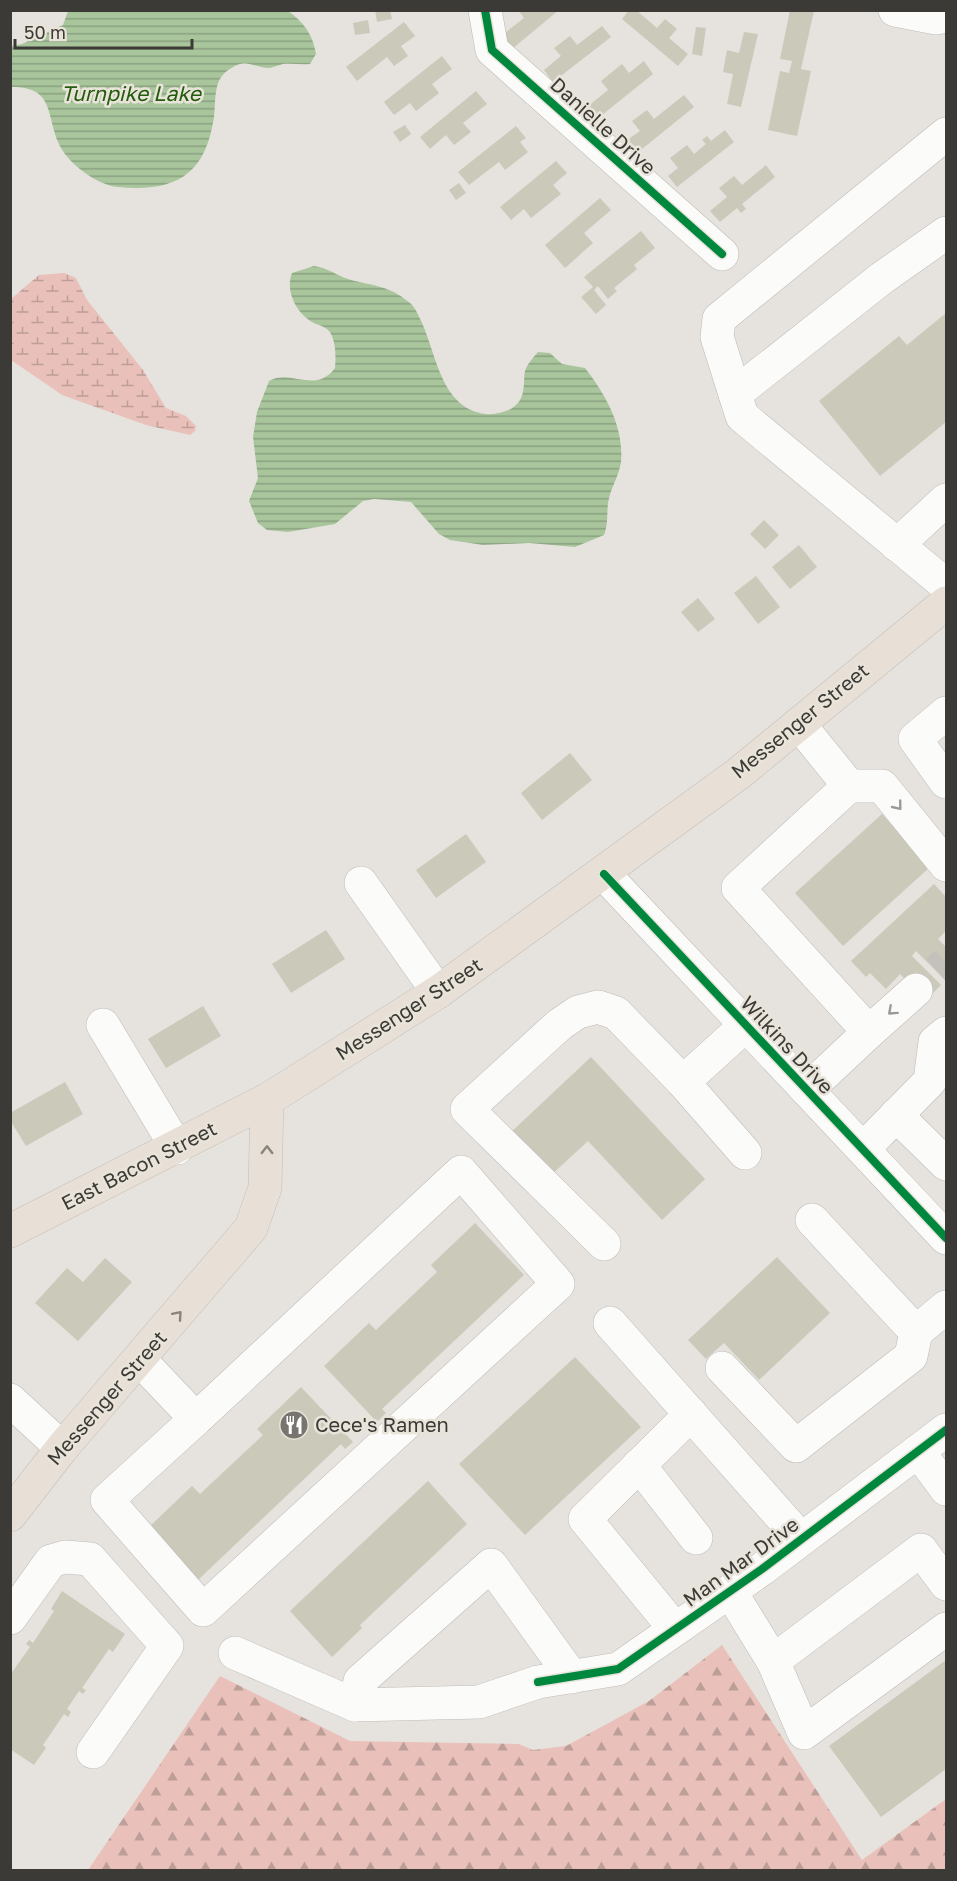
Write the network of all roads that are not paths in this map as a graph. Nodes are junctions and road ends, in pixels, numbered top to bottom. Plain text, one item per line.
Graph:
1 (485, 10) edge
2 (895, 10) edge
3 (946, 16) edge
4 (945, 140) edge
5 (946, 233) edge
6 (722, 254) dead end
7 (735, 394) junction
8 (946, 500) edge
9 (897, 545) junction
10 (946, 585) edge
11 (946, 603) edge
12 (946, 713) edge
13 (799, 724) junction
14 (946, 782) edge
15 (849, 786) junction
16 (946, 865) edge
17 (604, 874) junction
18 (361, 883) dead end
19 (928, 979) tunnel mouth
20 (438, 992) junction
21 (103, 1025) dead end
22 (746, 1025) junction
23 (869, 1032) junction
24 (946, 1033) edge
25 (939, 1078) edge
26 (683, 1082) junction
27 (807, 1090) junction
28 (267, 1100) junction
29 (896, 1115) junction
30 (177, 1148) junction
31 (863, 1149) junction
32 (745, 1153) dead end
33 (946, 1164) edge
34 (812, 1220) dead end
35 (10, 1231) edge
36 (946, 1238) edge
37 (604, 1244) dead end
38 (946, 1307) edge
39 (610, 1323) dead end
40 (916, 1332) junction
41 (139, 1359) junction
42 (722, 1368) dead end
43 (10, 1400) edge
44 (691, 1414) junction
45 (196, 1419) junction
46 (946, 1430) edge
47 (62, 1448) junction
48 (918, 1451) junction
49 (639, 1466) junction
50 (946, 1489) edge
51 (10, 1515) edge
52 (696, 1538) dead end
53 (801, 1539) junction
54 (946, 1584) edge
55 (730, 1591) junction
56 (10, 1617) edge
57 (675, 1629) junction
58 (946, 1629) edge
59 (236, 1653) dead end
60 (773, 1661) junction
61 (572, 1677) junction
62 (355, 1705) junction
63 (93, 1752) dead end

1 - 6 street, Danielle Drive
2 - 3 street
4 - 7 street
5 - 7 street
7 - 9 street
8 - 9 street
9 - 10 street
11 - 13 main road, Messenger Street
12 - 14 street
13 - 15 street
13 - 17 main road, Messenger Street
15 -> 16 street
15 - 23 street
17 - 20 main road, Messenger Street
17 - 22 street, Wilkins Drive
18 - 20 street
19 -> 23 street
20 - 28 main road, Messenger Street
21 - 30 street
22 - 26 street
22 - 27 street, Wilkins Drive
23 - 27 street
24 - 25 street
25 - 29 street
26 - 32 street
26 - 37 street
27 - 31 street, Wilkins Drive
28 - 30 main road, East Bacon Street
41 -> 28 main road, Messenger Street
29 - 31 street
29 - 33 street
30 - 35 main road, East Bacon Street
31 - 36 street, Wilkins Drive
34 - 40 street
38 - 40 street
39 - 44 street
40 - 42 street
41 - 45 street
41 - 47 main road, Messenger Street
43 - 47 street
44 - 49 street
44 - 53 street
45 - 45 street
46 - 48 street, Man Mar Drive
47 - 51 main road, Messenger Street
48 - 50 street
48 - 53 street, Man Mar Drive
49 - 52 street
49 - 57 street
53 - 55 street, Man Mar Drive
54 - 60 street
55 - 57 street, Man Mar Drive
55 - 60 street
56 - 63 street
57 - 61 street, Man Mar Drive
58 - 60 street
59 - 62 street
61 - 62 street, Man Mar Drive
61 - 62 street

